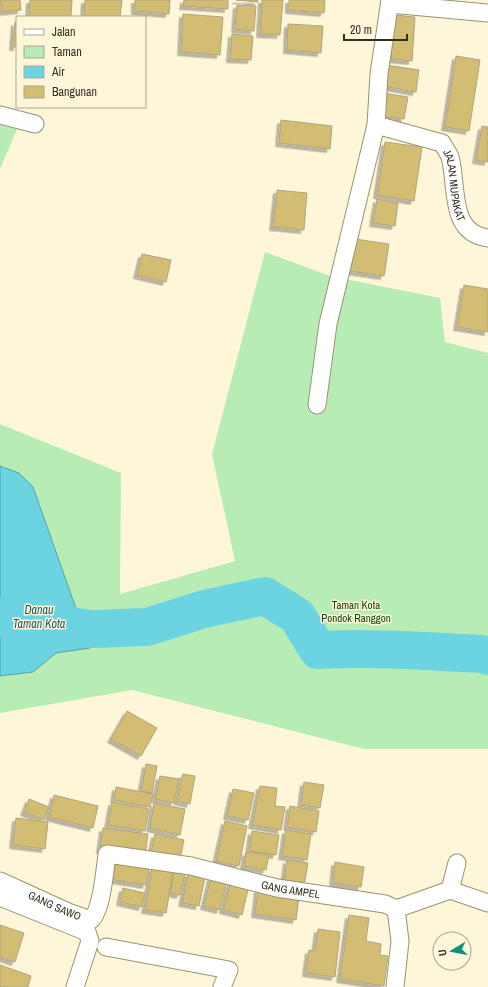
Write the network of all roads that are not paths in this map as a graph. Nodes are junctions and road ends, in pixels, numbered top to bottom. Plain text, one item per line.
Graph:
1 (390, 2) edge
2 (488, 13) edge
3 (0, 115) edge
4 (35, 124) dead end
5 (376, 125) junction
6 (488, 238) edge
7 (317, 405) dead end
8 (107, 854) joint
9 (457, 863) dead end
10 (0, 881) edge
11 (450, 890) junction
12 (0, 897) edge
13 (488, 902) edge
14 (396, 909) junction
15 (106, 947) dead end
16 (75, 987) edge
17 (222, 987) edge
18 (395, 987) edge

1 - 2 street
1 - 5 street
3 - 4 street
5 - 6 street, JALAN MUPAKAT
5 - 7 street
8 - 10 street, GANG SAWO
8 - 14 street, GANG AMPEL
9 - 11 street
11 - 13 street
11 - 14 street
12 - 16 street
14 - 18 street
15 - 17 street

